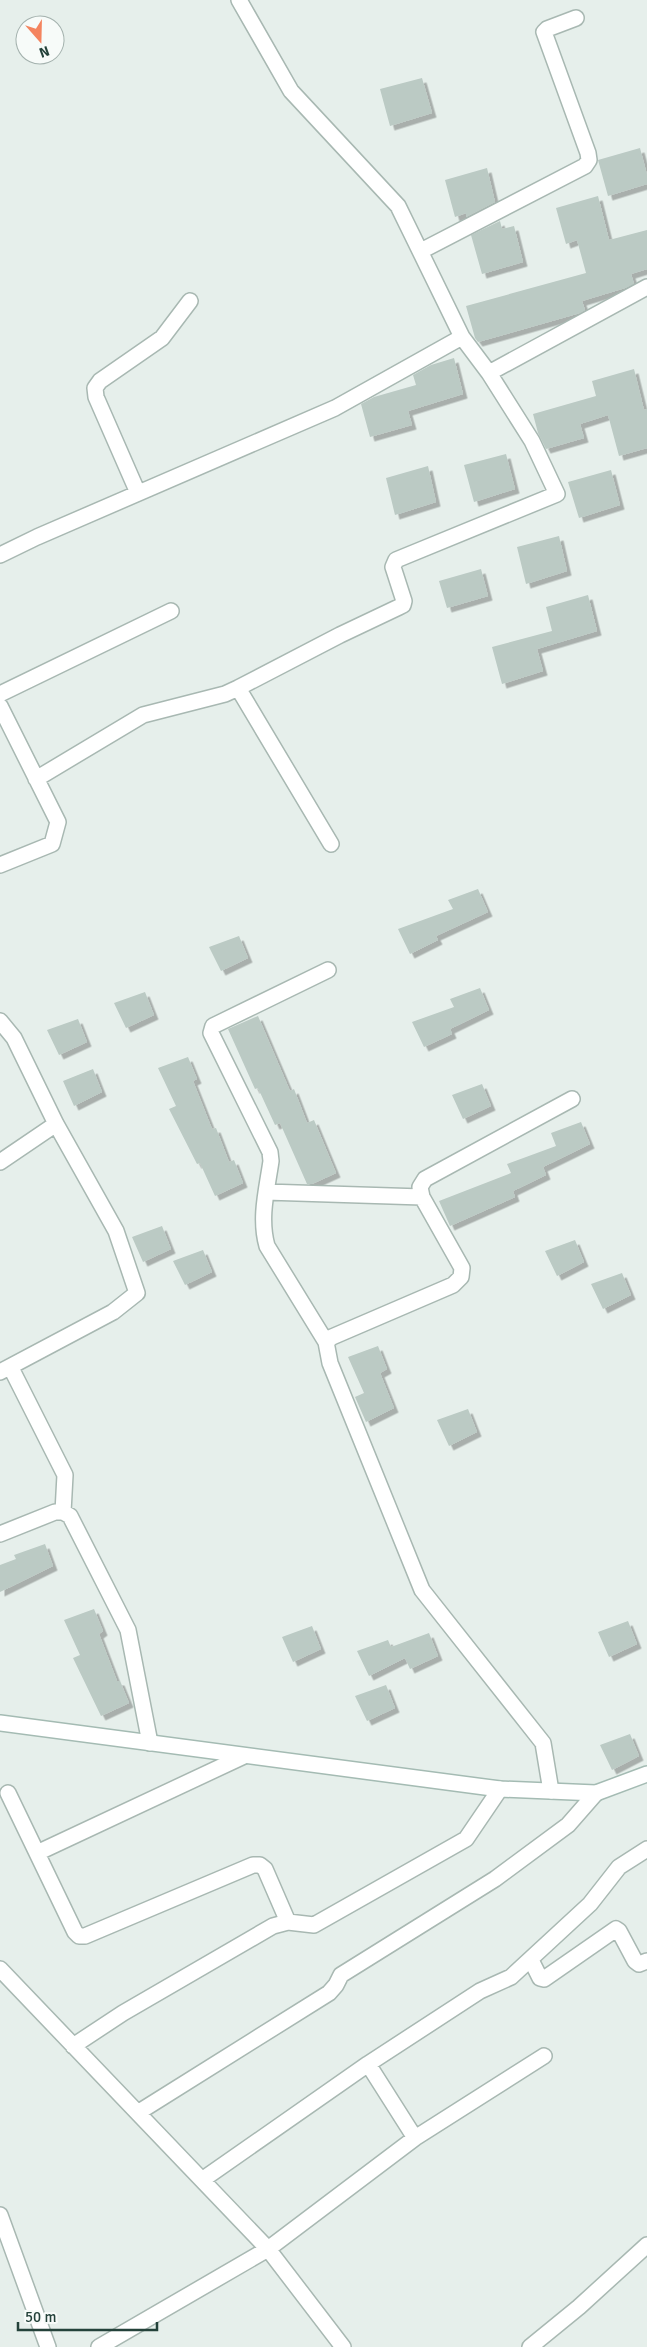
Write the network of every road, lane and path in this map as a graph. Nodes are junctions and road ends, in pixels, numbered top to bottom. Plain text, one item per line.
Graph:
1 (239, 0) edge
2 (576, 18) dead end
3 (420, 251) junction
4 (647, 287) edge
5 (190, 301) dead end
6 (462, 337) junction
7 (489, 373) junction
8 (138, 493) junction
9 (0, 555) edge
10 (171, 610) dead end
11 (238, 688) junction
12 (0, 694) edge
13 (0, 706) edge
14 (36, 779) junction
15 (331, 844) dead end
16 (0, 865) edge
17 (328, 970) dead end
18 (0, 1021) edge
19 (572, 1100) dead end
20 (56, 1124) junction
21 (0, 1162) edge
22 (266, 1192) junction
23 (422, 1197) junction
24 (326, 1342) junction
25 (5, 1370) edge
26 (63, 1512) junction
27 (0, 1534) edge
28 (0, 1723) edge
29 (150, 1743) junction
30 (244, 1756) junction
31 (647, 1774) edge
32 (500, 1789) junction
33 (550, 1791) junction
34 (8, 1793) dead end
35 (596, 1793) junction
36 (647, 1849) edge
37 (37, 1854) junction
38 (288, 1922) junction
39 (531, 1960) junction
40 (647, 1961) edge
41 (0, 1969) edge
42 (73, 2046) junction
43 (544, 2056) dead end
44 (368, 2064) junction
45 (139, 2112) junction
46 (415, 2138) junction
47 (202, 2180) junction
48 (0, 2215) edge
49 (647, 2245) edge
50 (268, 2249) junction
51 (48, 2347) edge
52 (99, 2347) edge
53 (343, 2347) edge
54 (530, 2347) edge

1 - 3 street
2 - 3 street
3 - 6 street
4 - 7 street
5 - 8 street
6 - 7 street
6 - 8 street
7 - 11 street
8 - 9 street
10 - 12 street
11 - 14 street
11 - 15 street
13 - 14 street
14 - 16 street
17 - 22 street
18 - 20 street
19 - 23 street
20 - 21 street
20 - 25 street
22 - 23 street
22 - 24 street
23 - 24 street
24 - 33 street
25 - 26 street
26 - 27 street
26 - 29 street
28 - 29 street
29 - 30 street
30 - 32 street
30 - 37 street
31 - 35 street
32 - 33 street
32 - 38 street
33 - 35 street
34 - 37 street
35 - 45 street
36 - 39 street
37 - 38 street
38 - 42 street
39 - 40 street
39 - 44 street
41 - 42 street
42 - 45 street
43 - 46 street
44 - 46 street
44 - 47 street
45 - 47 street
46 - 50 street
47 - 50 street
48 - 51 street
49 - 54 street
50 - 52 street
50 - 53 street

